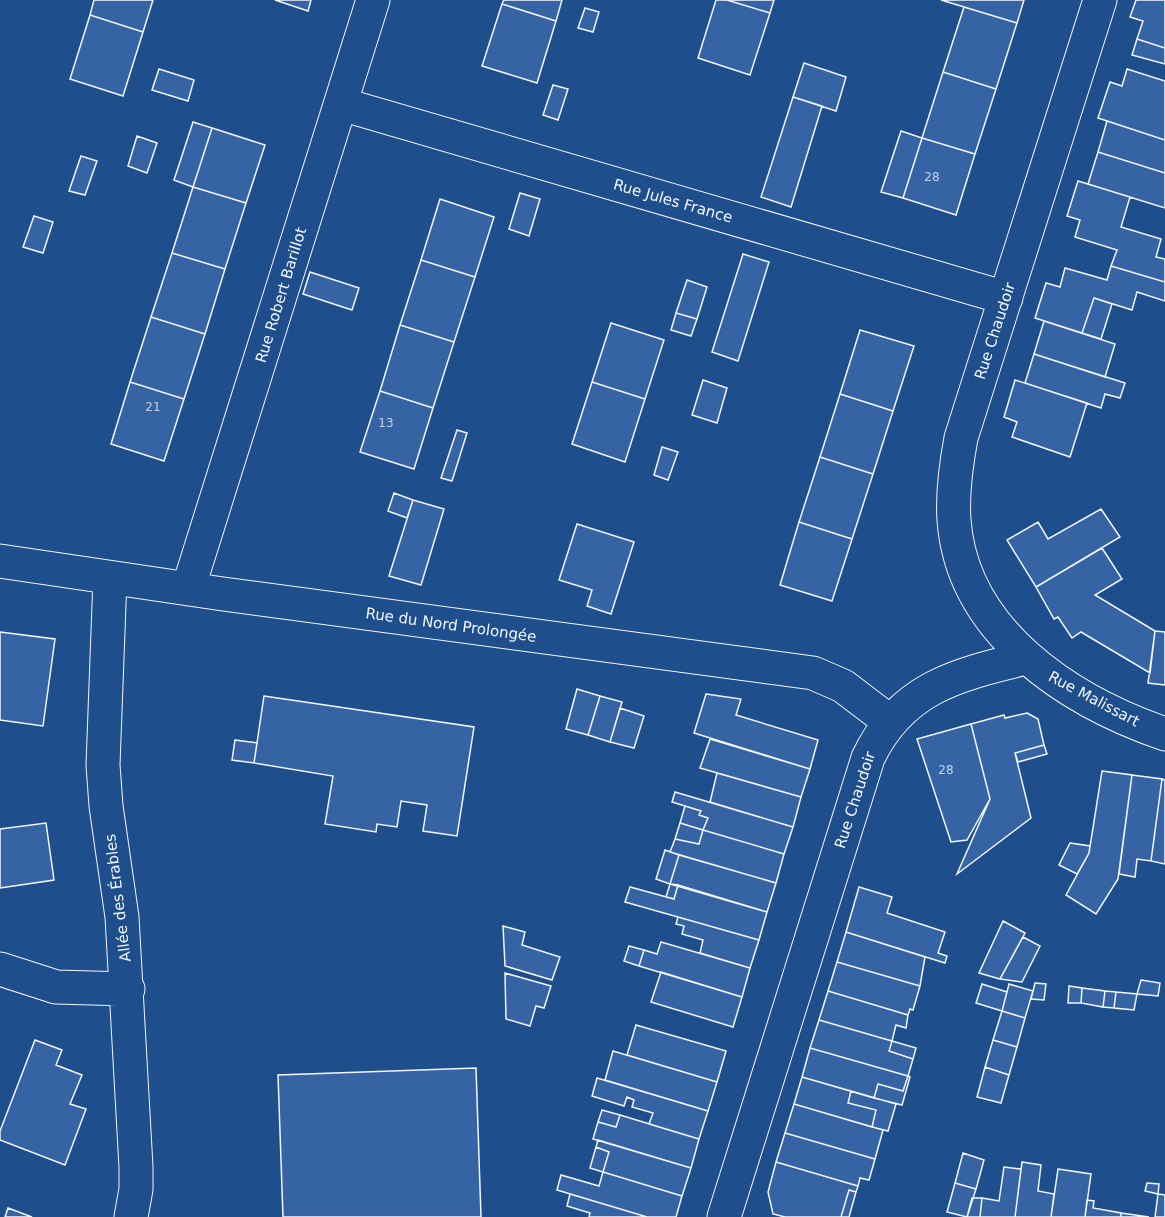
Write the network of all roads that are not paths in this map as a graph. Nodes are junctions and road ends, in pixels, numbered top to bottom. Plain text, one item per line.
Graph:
1 (373, 0) edge
2 (1100, 0) edge
3 (341, 104) junction
4 (1006, 298) junction
5 (0, 561) edge
6 (110, 578) junction
7 (188, 589) junction
8 (1026, 658) junction
9 (889, 721) junction
10 (1165, 734) edge
11 (0, 969) edge
12 (128, 989) junction
13 (131, 1217) edge
14 (724, 1217) edge

1 - 3 street, Rue Robert Barillot
2 - 4 street, Rue Chaudoir
3 - 4 street, Rue Jules France
3 - 7 street, Rue Robert Barillot
4 - 8 street, Rue Chaudoir
5 - 6 street, Rue du Nord Prolongée
6 - 7 street, Rue du Nord Prolongée
6 - 12 street, Allée des Érables
7 - 9 street, Rue du Nord Prolongée
8 - 9 street, Rue Chaudoir
8 - 10 street, Rue Malissart
9 - 14 street, Rue Chaudoir
11 - 12 street
12 - 13 street, Allée des Érables

